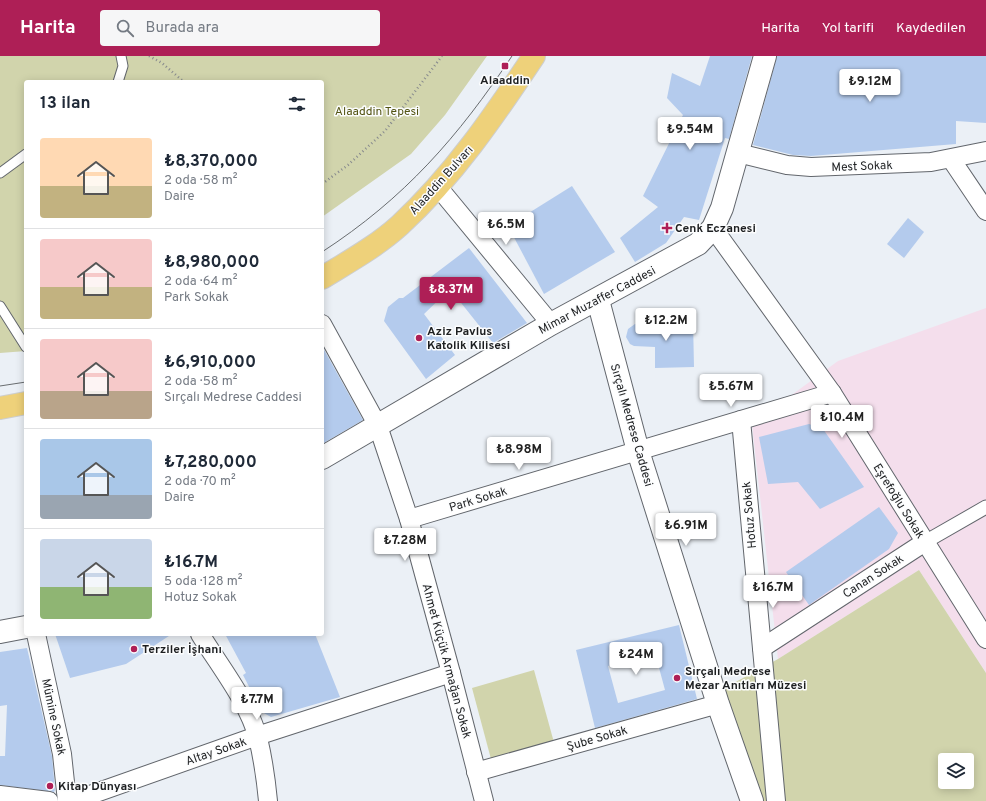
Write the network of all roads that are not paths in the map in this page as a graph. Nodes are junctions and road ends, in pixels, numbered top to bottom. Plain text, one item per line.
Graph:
1 (121, 56) edge
2 (534, 56) edge
3 (765, 56) edge
4 (119, 80) edge
5 (986, 151) edge
6 (738, 153) junction
7 (24, 155) edge
8 (951, 159) junction
9 (0, 173) edge
10 (438, 187) junction
11 (986, 211) edge
12 (713, 228) junction
13 (324, 277) edge
14 (598, 300) junction
15 (0, 306) edge
16 (551, 324) junction
17 (324, 328) edge
18 (24, 344) edge
19 (832, 393) junction
20 (24, 403) edge
21 (0, 408) edge
22 (740, 420) junction
23 (378, 426) junction
24 (638, 451) junction
25 (324, 457) edge
26 (986, 507) edge
27 (409, 519) junction
28 (925, 542) junction
29 (24, 627) edge
30 (0, 632) edge
31 (36, 636) edge
32 (201, 636) edge
33 (986, 638) edge
34 (762, 648) junction
35 (452, 673) junction
36 (718, 704) junction
37 (257, 736) junction
38 (476, 772) junction
39 (0, 796) edge
40 (21, 800) edge
41 (49, 801) edge
42 (67, 801) edge
43 (73, 801) edge
44 (268, 801) edge
45 (484, 801) edge
46 (752, 801) edge
47 (776, 801) edge

1 - 4 lane
2 - 10 main road, Alaaddin Bulvarı
3 - 6 street, Mimar Muzaffer Caddesi
5 - 8 street, Mest Sokak
6 - 8 street, Mest Sokak
6 - 12 street, Mimar Muzaffer Caddesi
7 - 9 lane
8 - 11 street
10 - 13 main road, Alaaddin Bulvarı
10 - 16 street
12 - 14 street, Mimar Muzaffer Caddesi
12 - 19 street, Eşrefoğlu Sokak
14 - 16 street, Mimar Muzaffer Caddesi
14 - 24 street, Sırçalı Medrese Caddesi
15 - 18 lane
16 - 23 street, Mimar Muzaffer Caddesi
17 - 23 street, Ahmet Küçük Armağan Sokak
19 - 22 street, Park Sokak
19 - 28 street, Eşrefoğlu Sokak
20 - 21 main road
22 - 24 street, Park Sokak
22 - 34 street, Hotuz Sokak
23 - 25 street, Mimar Muzaffer Caddesi
23 - 27 street, Ahmet Küçük Armağan Sokak
24 - 27 street, Park Sokak
24 - 36 street, Sırçalı Medrese Caddesi
26 - 28 street, Canan Sokak
27 - 35 street, Ahmet Küçük Armağan Sokak
28 - 33 street, Eşrefoğlu Sokak
28 - 34 street, Canan Sokak
29 - 30 street
31 - 42 street, Mümine Sokak
32 - 37 street
34 - 47 street, Hotuz Sokak
35 - 37 street, Altay Sokak
35 - 38 street, Ahmet Küçük Armağan Sokak
36 - 38 street, Şube Sokak
36 - 46 street, Sırçalı Medrese Caddesi
37 - 43 street, Altay Sokak
37 - 44 street
38 - 45 street, Ahmet Küçük Armağan Sokak
39 - 40 street
40 - 41 street

